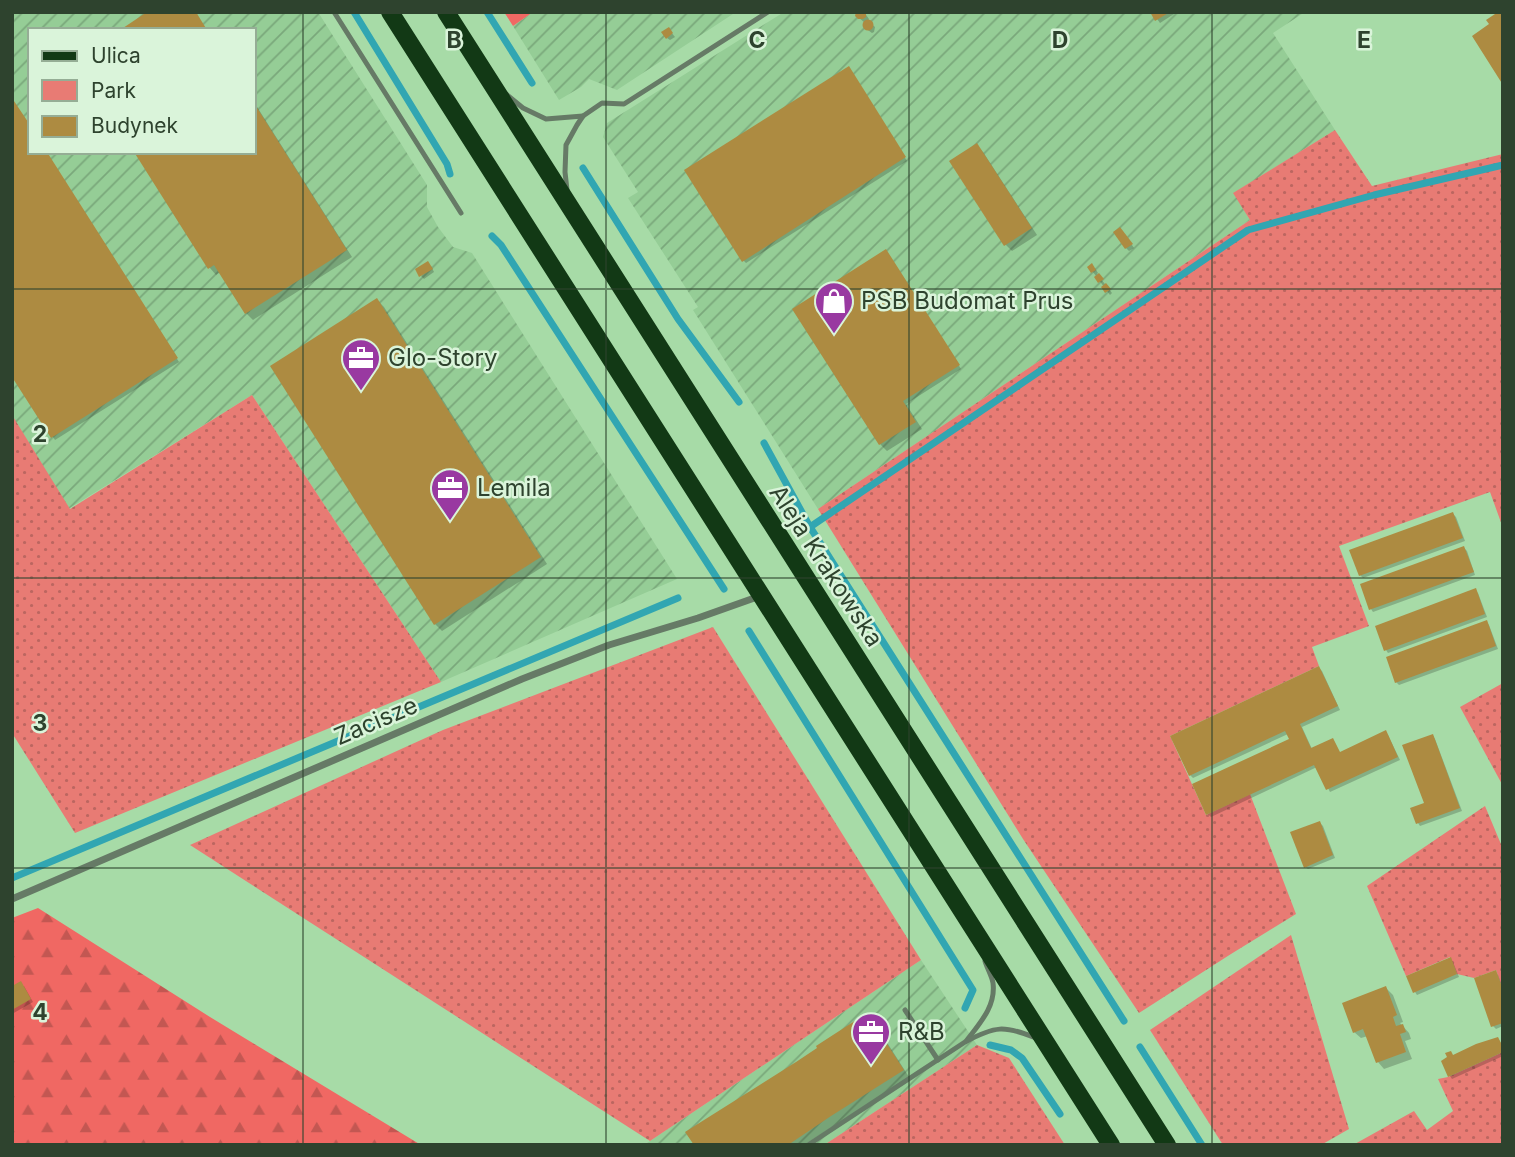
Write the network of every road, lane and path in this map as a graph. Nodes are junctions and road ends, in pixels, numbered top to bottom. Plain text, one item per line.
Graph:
1 (334, 12) edge
2 (390, 12) edge
3 (446, 12) edge
4 (768, 12) edge
5 (491, 84) junction
6 (583, 116) junction
7 (569, 207) junction
8 (461, 213) dead end
9 (760, 596) junction
10 (12, 899) edge
11 (972, 927) junction
12 (905, 1010) dead end
13 (965, 1042) junction
14 (1045, 1042) junction
15 (938, 1060) junction
16 (808, 1145) edge
17 (1111, 1145) edge
18 (1167, 1145) edge

1 - 8 lane
2 - 9 main road
3 - 5 main road, Aleja Krakowska
4 - 6 lane
5 - 6 lane
5 - 7 main road, Aleja Krakowska
6 - 7 lane
7 - 18 main road, Aleja Krakowska
9 - 10 street, Zacisze
9 - 11 main road
11 - 13 lane
11 - 14 main road
12 - 15 lane
13 - 14 lane
13 - 15 lane
14 - 17 main road
15 - 16 lane

